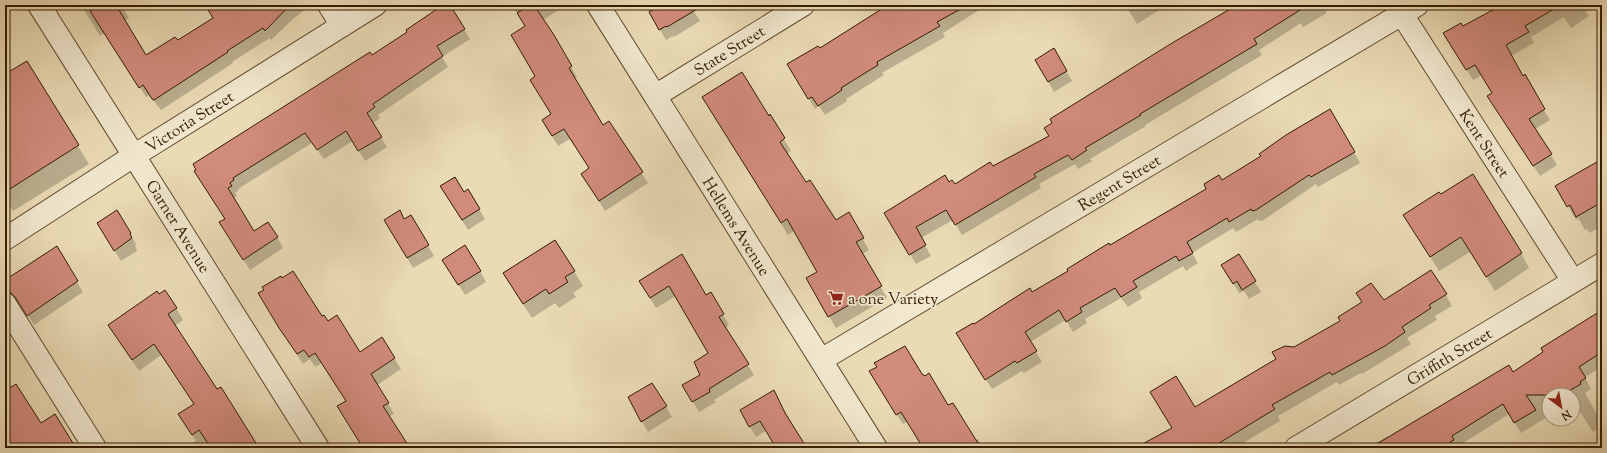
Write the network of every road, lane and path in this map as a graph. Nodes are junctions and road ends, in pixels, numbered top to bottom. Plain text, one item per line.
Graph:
1 (39, 5) edge
2 (329, 5) edge
3 (375, 5) edge
4 (598, 5) edge
5 (803, 5) edge
6 (1405, 8) edge
7 (342, 26) junction
8 (655, 96) junction
9 (134, 155) junction
10 (5, 239) edge
11 (1602, 264) edge
12 (1573, 281) junction
13 (5, 304) edge
14 (821, 360) junction
15 (95, 448) edge
16 (318, 448) edge
17 (876, 448) edge
18 (1296, 448) edge

1 - 9 street, Garner Avenue
2 - 7 street
3 - 7 street, Victoria Street
4 - 8 street, Hellems Avenue
5 - 8 street, State Street
6 - 12 street, Kent Street
6 - 14 street, Regent Street
7 - 9 street, Victoria Street
8 - 14 street, Hellems Avenue
9 - 10 street, Victoria Street
9 - 16 street, Garner Avenue
11 - 12 street, Griffith Street
12 - 18 street, Griffith Street
13 - 15 street
14 - 17 street, Hellems Avenue

